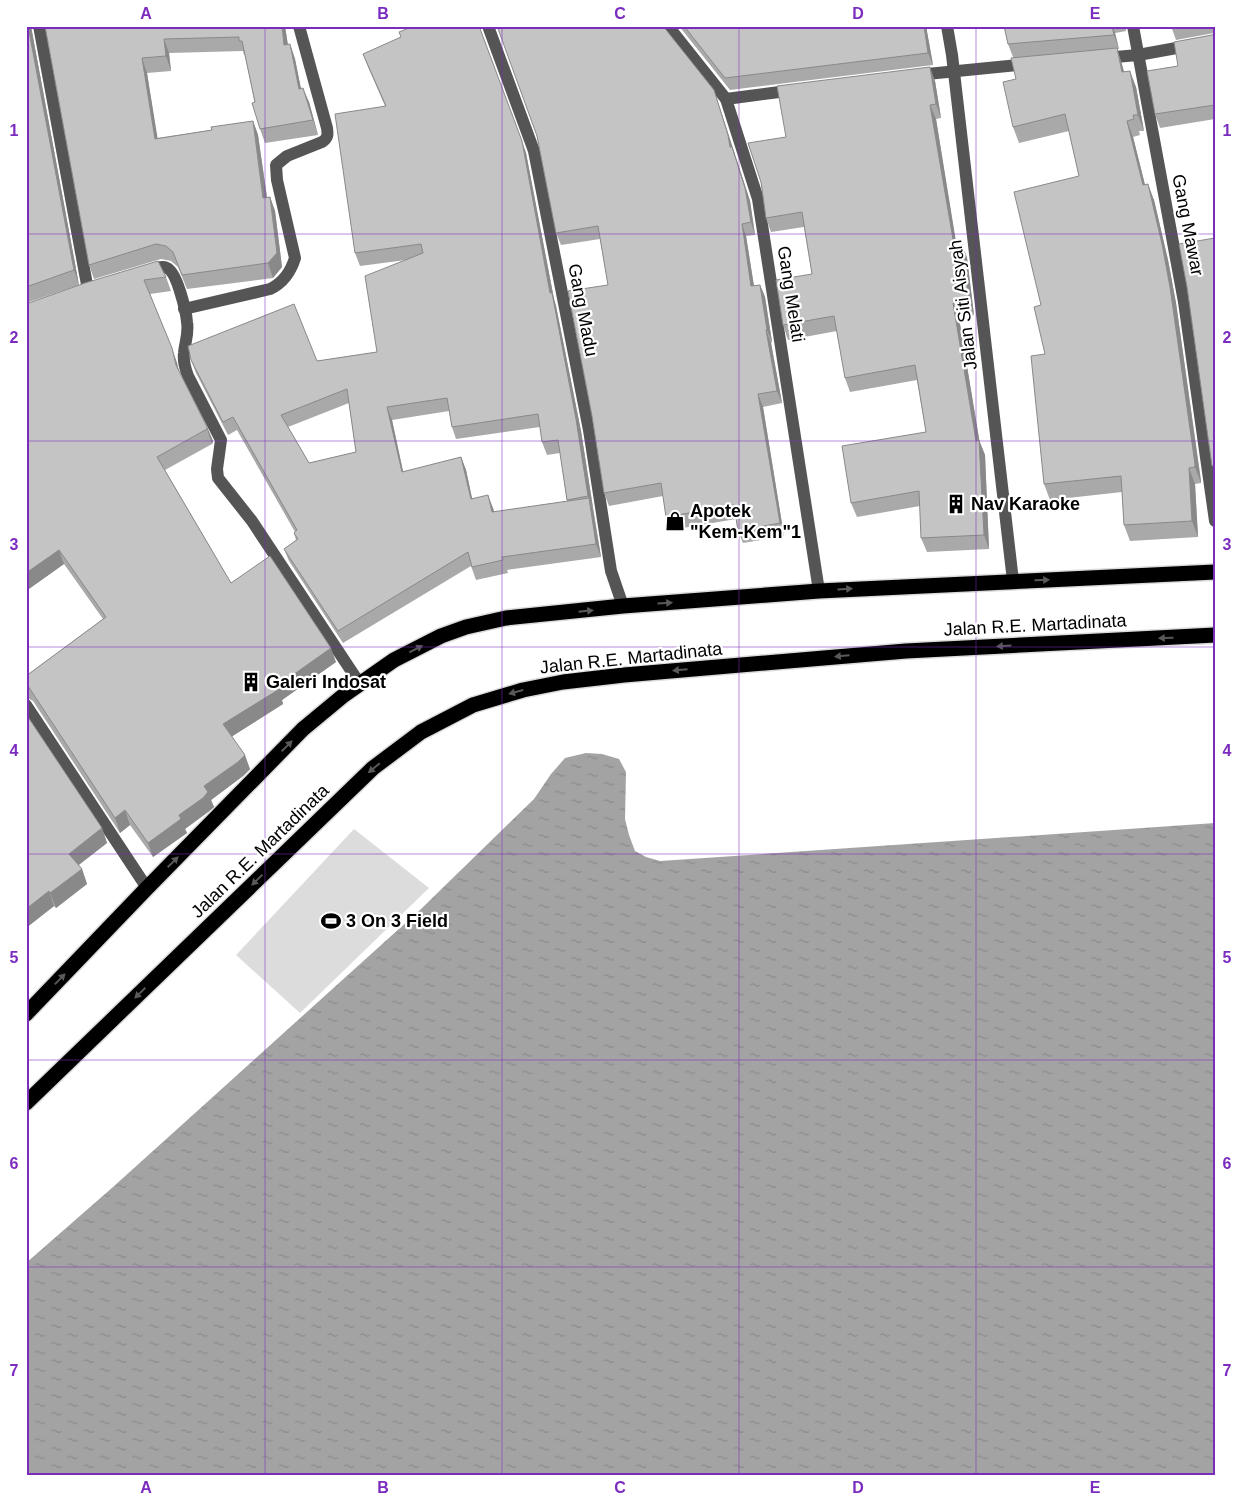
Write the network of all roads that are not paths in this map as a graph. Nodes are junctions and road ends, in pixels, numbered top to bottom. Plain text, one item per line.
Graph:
1 (39, 26) edge
2 (299, 26) edge
3 (488, 26) edge
4 (668, 26) edge
5 (947, 26) edge
6 (1133, 26) edge
7 (1215, 41) edge
8 (1138, 55) junction
9 (1089, 59) edge
10 (1041, 63) edge
11 (953, 71) junction
12 (904, 77) edge
13 (805, 89) edge
14 (726, 99) junction
15 (130, 277) edge
16 (88, 290) edge
17 (184, 309) junction
18 (1215, 521) edge
19 (1215, 572) edge
20 (1013, 581) junction
21 (819, 590) junction
22 (620, 607) junction
23 (1215, 636) edge
24 (360, 684) junction
25 (26, 705) edge
26 (147, 888) junction
27 (26, 1014) edge
28 (26, 1103) edge

1 - 16 street
2 - 17 street
3 - 22 street, Gang Madu
4 - 14 street, Gang Melati
5 - 11 street, Jalan Siti Aisyah
6 - 8 street, Gang Mawar
7 - 8 street
8 - 9 street
8 - 18 street, Gang Mawar
10 - 11 street
11 - 12 street
11 - 20 street, Jalan Siti Aisyah
13 - 14 street
14 - 21 street, Gang Melati
15 - 17 street
17 - 24 street
20 -> 19 highway
21 -> 20 highway
22 -> 21 highway
24 -> 22 highway
23 -> 28 highway, Jalan R.E. Martadinata
26 -> 24 highway
25 - 26 street
27 -> 26 highway

